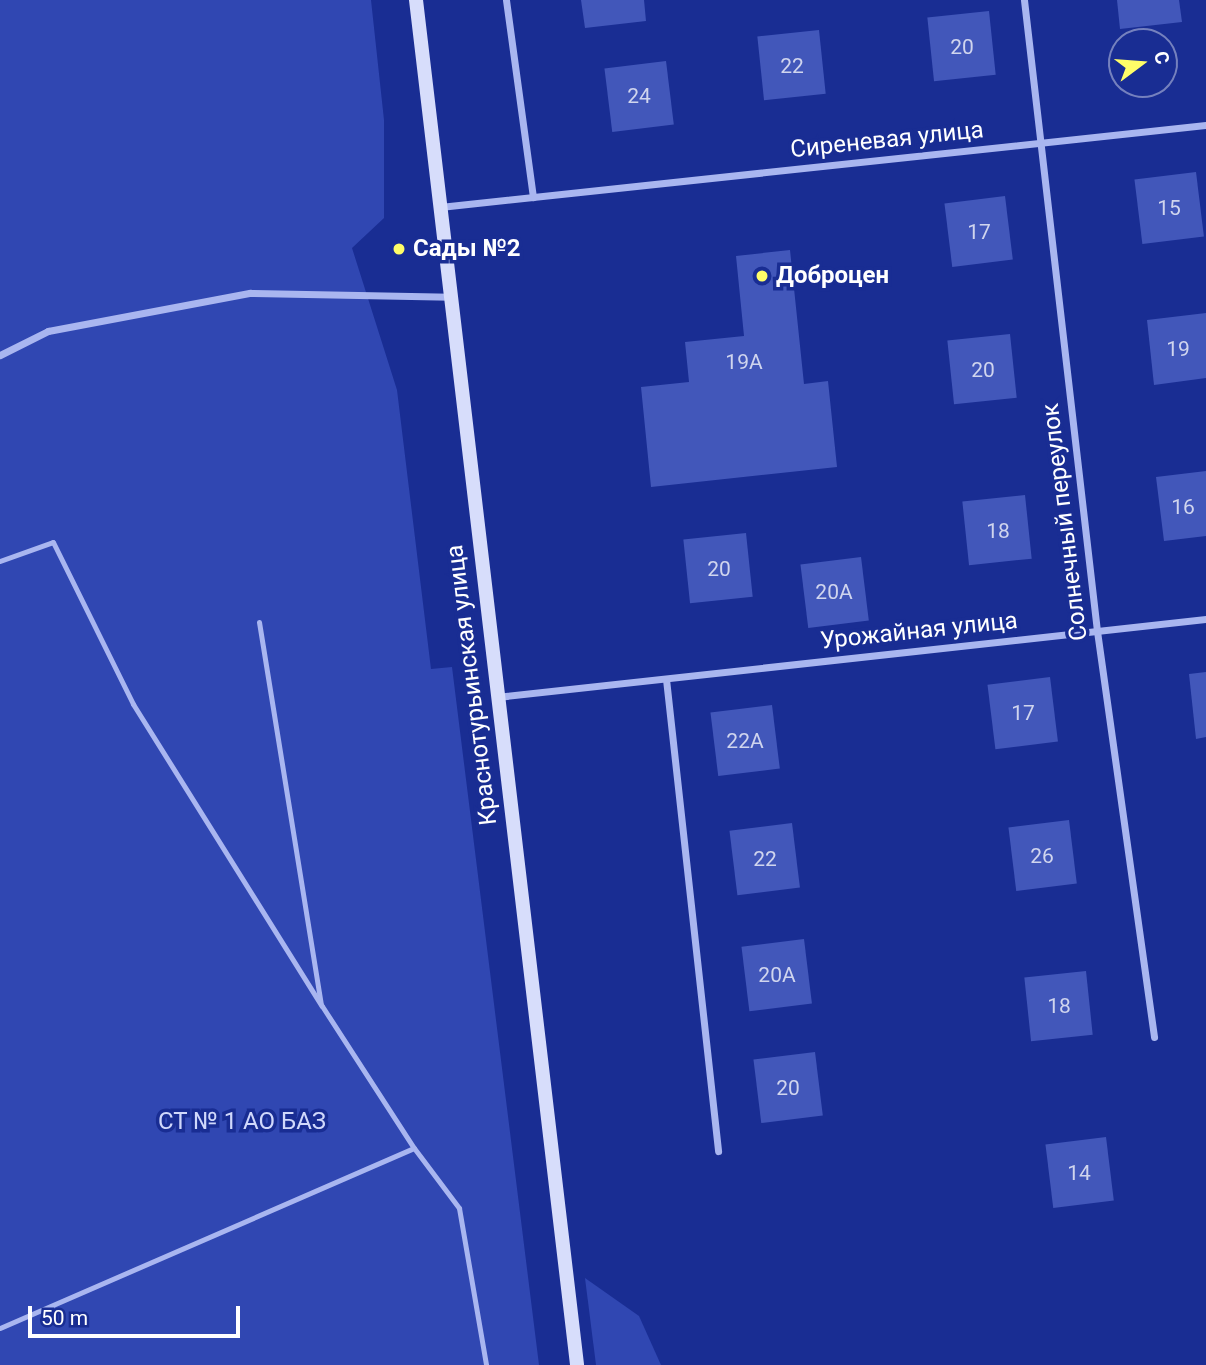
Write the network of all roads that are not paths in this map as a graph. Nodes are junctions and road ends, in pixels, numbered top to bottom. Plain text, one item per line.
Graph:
1 (416, 0) edge
2 (506, 0) edge
3 (1024, 0) edge
4 (1206, 125) edge
5 (1040, 143) junction
6 (533, 198) junction
7 (439, 208) junction
8 (450, 297) junction
9 (0, 355) edge
10 (0, 561) edge
11 (1206, 619) edge
12 (259, 622) dead end
13 (1097, 631) junction
14 (666, 679) junction
15 (496, 697) junction
16 (322, 1006) junction
17 (1154, 1037) dead end
18 (414, 1148) junction
19 (718, 1151) dead end
20 (0, 1328) edge
21 (486, 1365) edge
22 (577, 1365) edge

1 - 7 main road, Краснотурьинская улица
2 - 6 street
3 - 5 street, Солнечный переулок
4 - 5 street, Сиреневая улица
5 - 6 street, Сиреневая улица
5 - 13 street, Солнечный переулок
6 - 7 street, Сиреневая улица
7 - 8 main road, Краснотурьинская улица
8 - 9 street
8 - 15 main road, Краснотурьинская улица
10 - 16 lane
11 - 13 street, Урожайная улица
12 - 16 lane
13 - 14 street, Урожайная улица
13 - 17 street, Солнечный переулок
14 - 15 street, Урожайная улица
14 - 19 street
15 - 22 main road, Краснотурьинская улица
16 - 18 lane
18 - 20 lane
18 - 21 lane

